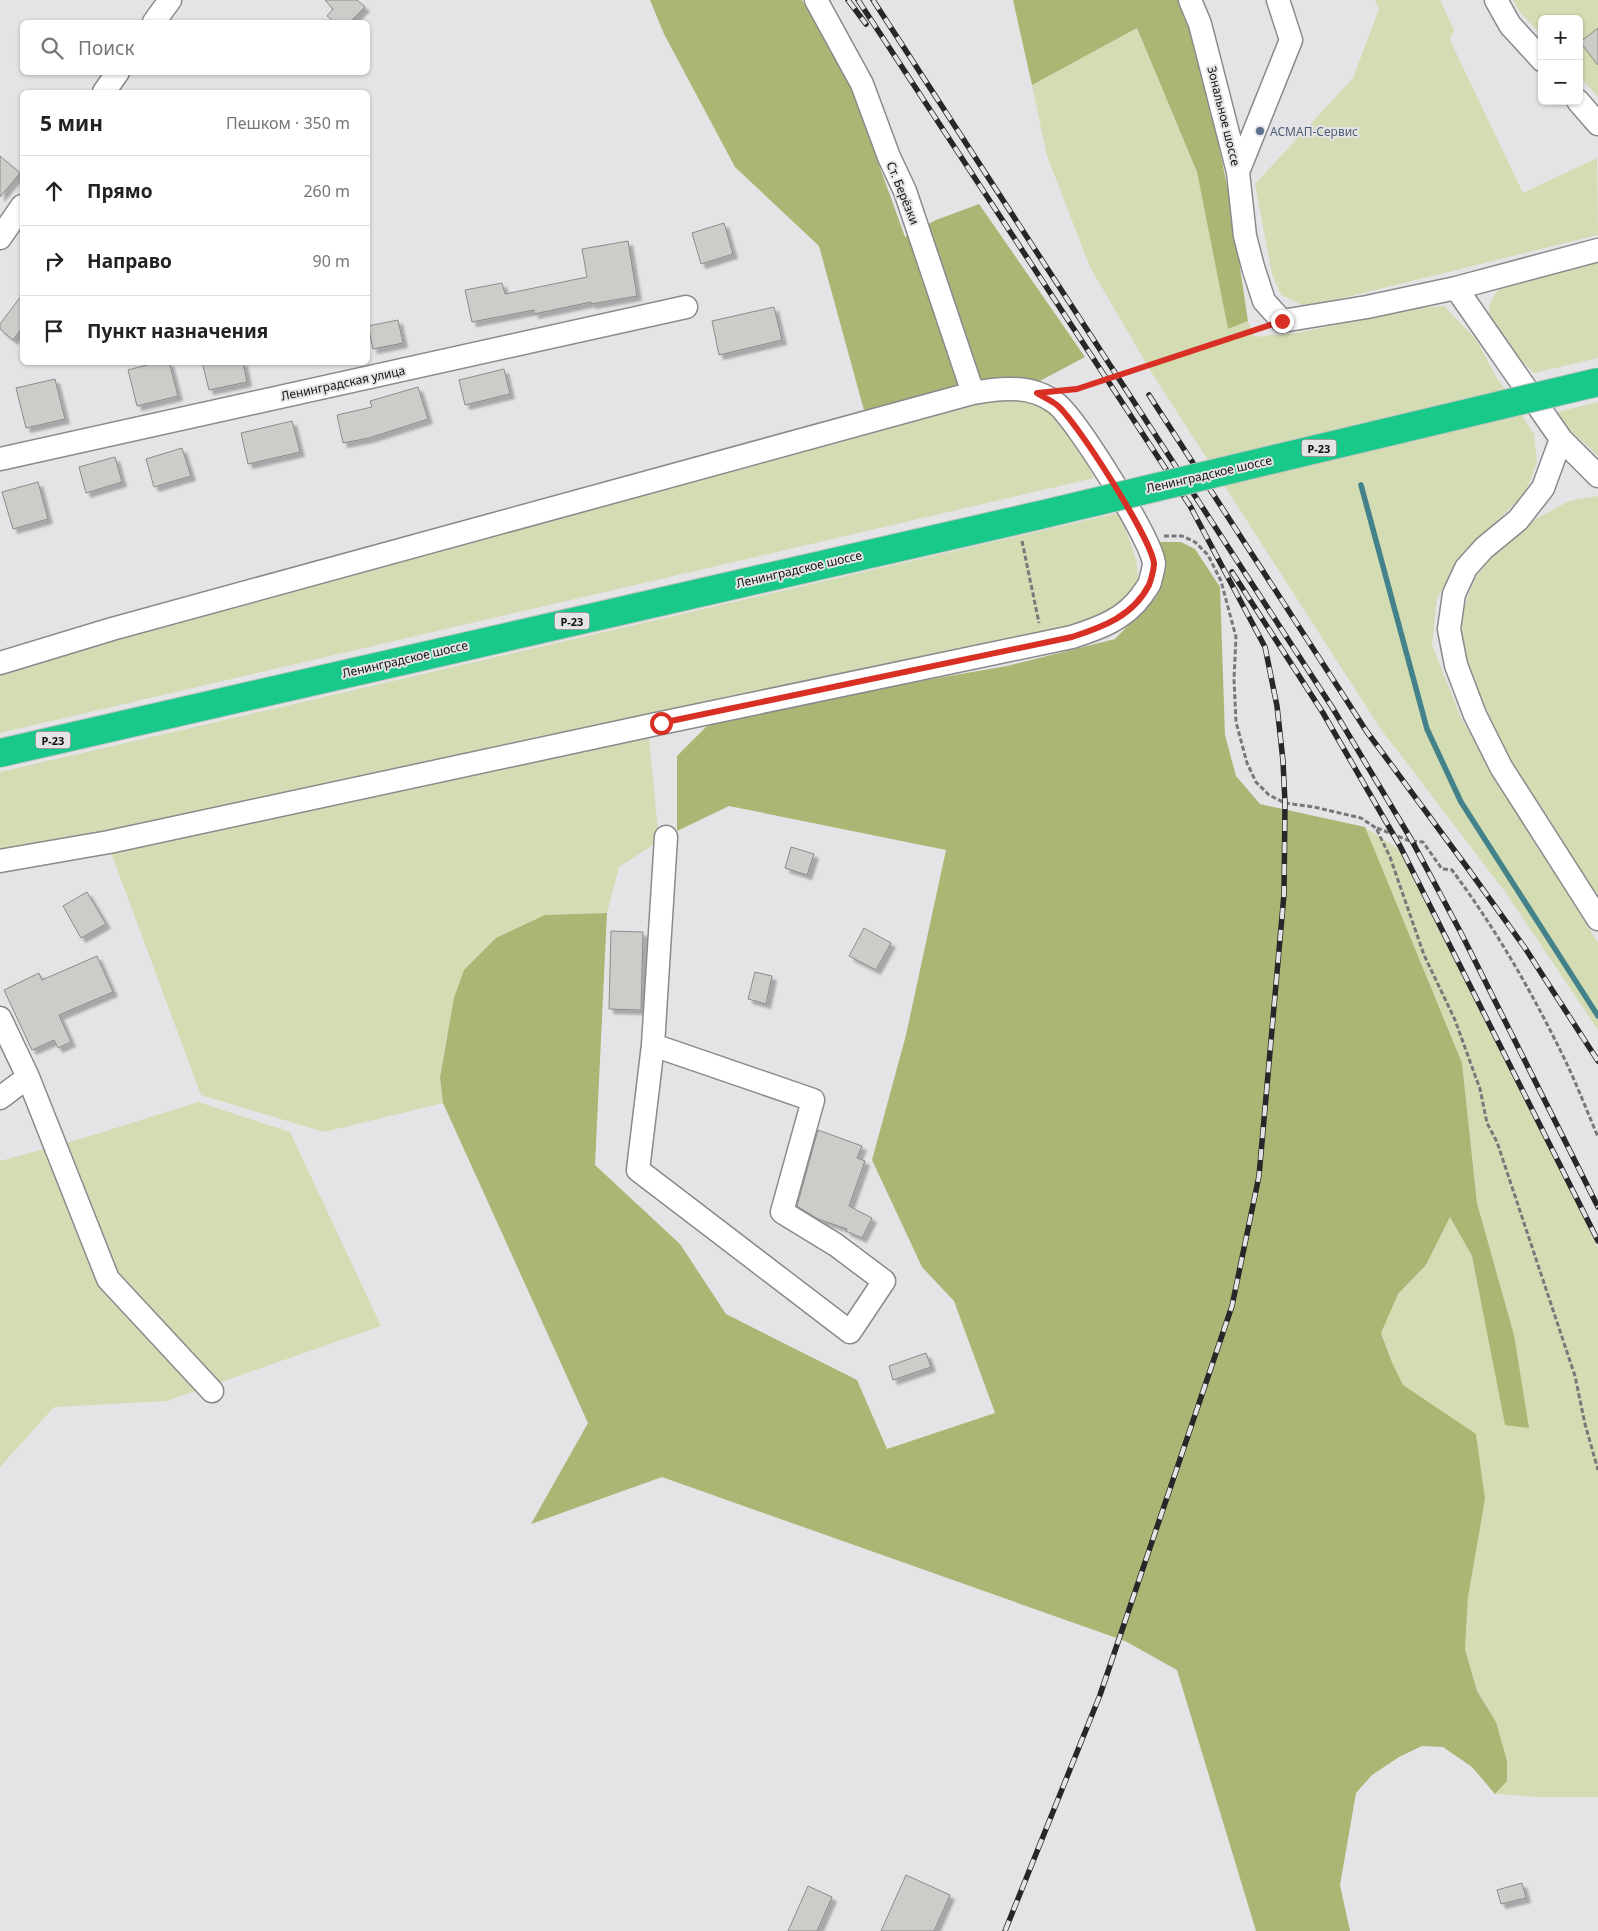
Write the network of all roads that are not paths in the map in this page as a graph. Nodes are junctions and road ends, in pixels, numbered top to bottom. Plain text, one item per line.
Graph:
1 (170, 0) edge
2 (816, 0) edge
3 (1190, 0) edge
4 (1278, 0) edge
5 (1496, 0) edge
6 (155, 20) edge
7 (1538, 56) edge
8 (116, 75) edge
9 (105, 90) edge
10 (1581, 105) edge
11 (1598, 124) edge
12 (1238, 172) junction
13 (20, 209) edge
14 (0, 238) edge
15 (1598, 250) edge
16 (1456, 288) junction
17 (686, 307) dead end
18 (1598, 382) edge
19 (973, 393) junction
20 (1561, 439) junction
21 (0, 460) edge
22 (1598, 476) edge
23 (0, 663) edge
24 (0, 753) edge
25 (666, 837) dead end
26 (0, 861) edge
27 (1598, 919) edge
28 (0, 1018) edge
29 (653, 1045) junction
30 (28, 1077) junction
31 (0, 1098) edge
32 (212, 1391) dead end

1 - 6 street
2 - 19 street, Ст. Берёзки
3 - 12 street, Зональное шоссе
4 - 12 street
5 - 7 street
8 - 9 street
10 - 11 street
12 - 16 street, Зональное шоссе
13 - 14 street
15 - 16 street
16 - 20 street
17 - 21 street, Ленинградская улица
18 - 24 highway, Ленинградское шоссе / Р-23, bridge
19 - 23 street
19 - 26 street
20 - 22 street
20 - 27 street
25 - 29 street
28 - 30 street
29 - 29 street
30 - 31 street
30 - 32 street

